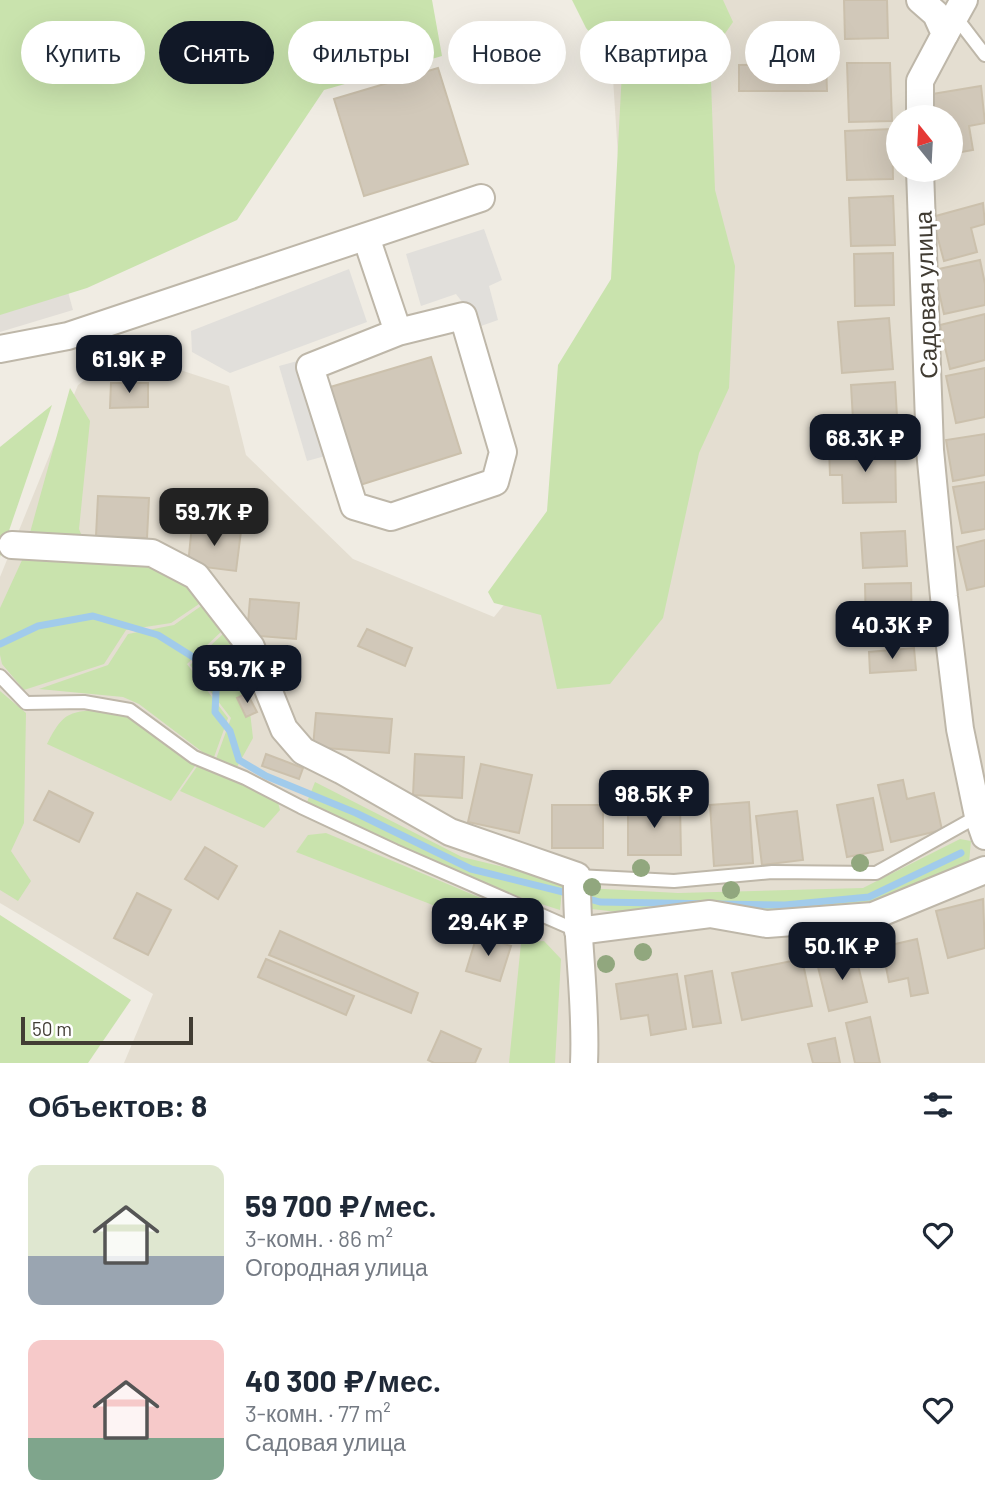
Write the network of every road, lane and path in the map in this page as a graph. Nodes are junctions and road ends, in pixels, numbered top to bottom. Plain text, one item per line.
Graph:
1 (920, 0) edge
2 (955, 17) edge
3 (985, 55) edge
4 (920, 105) edge
5 (920, 182) edge
6 (481, 198) dead end
7 (366, 237) junction
8 (398, 332) junction
9 (0, 349) edge
10 (12, 545) dead end
11 (0, 676) edge
12 (983, 821) edge
13 (985, 870) edge
14 (577, 901) junction
15 (584, 1063) edge

1 - 2 street
2 - 3 lane
2 - 4 street
5 - 12 street, Садовая улица
6 - 7 street
7 - 8 street
7 - 9 street
8 - 8 street
10 - 14 street
11 - 14 lane
12 - 14 lane
13 - 14 street
14 - 15 street

